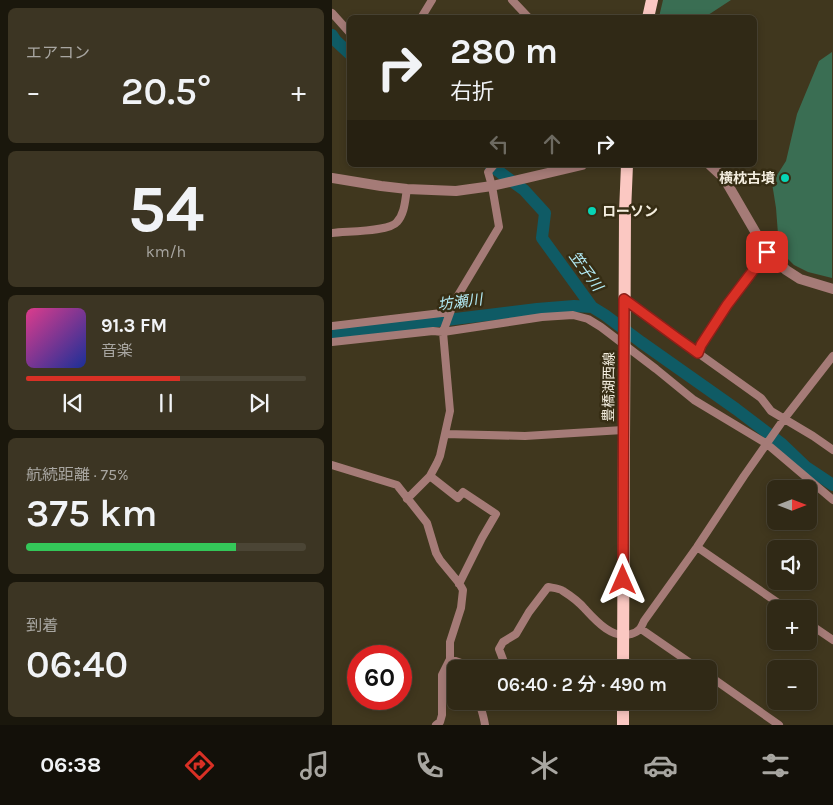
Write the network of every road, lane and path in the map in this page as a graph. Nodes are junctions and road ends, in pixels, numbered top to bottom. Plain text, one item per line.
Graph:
1 (432, 0) edge
2 (512, 0) edge
3 (652, 0) edge
4 (332, 13) edge
5 (423, 15) edge
6 (526, 15) edge
7 (649, 15) edge
8 (347, 30) edge
9 (492, 167) edge
10 (573, 167) edge
11 (627, 167) edge
12 (712, 167) edge
13 (332, 178) edge
14 (492, 186) junction
15 (407, 189) junction
16 (332, 233) edge
17 (767, 252) junction
18 (832, 289) edge
19 (624, 303) junction
20 (449, 313) junction
21 (332, 326) edge
22 (444, 330) junction
23 (332, 342) edge
24 (625, 342) junction
25 (698, 353) junction
26 (832, 356) edge
27 (783, 421) junction
28 (623, 430) junction
29 (445, 434) junction
30 (767, 444) junction
31 (832, 450) edge
32 (332, 465) edge
33 (430, 476) junction
34 (407, 499) junction
35 (832, 500) edge
36 (697, 547) junction
37 (459, 584) junction
38 (774, 600) edge
39 (640, 629) junction
40 (817, 629) edge
41 (623, 636) junction
42 (832, 640) edge
43 (450, 659) joint
44 (503, 660) edge
45 (623, 660) edge
46 (686, 660) edge
47 (717, 681) edge
48 (482, 710) edge
49 (623, 710) edge
50 (436, 725) edge
51 (486, 725) edge
52 (623, 725) edge
53 (779, 725) edge

1 - 5 street
2 - 6 street
3 - 7 main road
4 - 8 street
9 - 14 street
10 - 14 street
11 - 19 main road, 豊橋湖西線
12 - 17 street
13 - 15 street
14 - 15 street
14 - 20 street
15 - 16 street
17 - 18 street
17 - 25 street
19 - 24 main road, 豊橋湖西線
19 - 25 street
20 - 21 street
20 - 22 street
22 - 23 street
22 - 24 street
22 - 29 street
24 - 28 main road, 豊橋湖西線
24 - 30 street
25 - 27 street
26 - 27 street
27 - 30 street
27 - 31 street
28 - 29 street
28 - 41 main road, 豊橋湖西線
29 - 33 street
30 - 35 street
30 - 36 street
32 - 34 street
33 - 34 street
33 - 37 street
34 - 37 street
36 - 38 street
36 - 39 street
37 - 43 street
39 - 41 street
39 - 46 street
40 - 42 street
41 - 44 street
41 - 45 main road, 豊橋湖西線
43 - 50 street
47 - 53 street
48 - 51 street
49 - 52 main road

